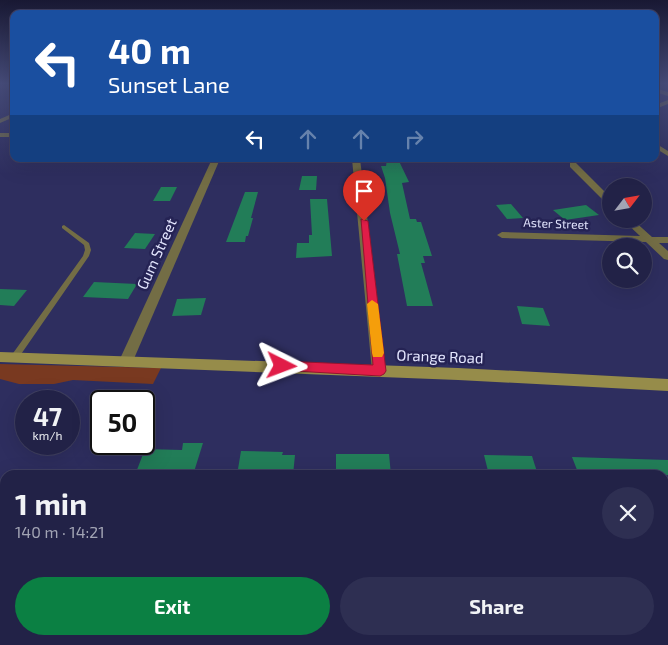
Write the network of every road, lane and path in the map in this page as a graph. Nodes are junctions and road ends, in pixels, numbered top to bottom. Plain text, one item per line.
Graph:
1 (215, 162) edge
2 (356, 162) edge
3 (573, 165) dead end
4 (602, 194) edge
5 (64, 227) dead end
6 (637, 228) edge
7 (502, 235) dead end
8 (602, 238) edge
9 (647, 238) edge
10 (652, 240) edge
11 (668, 240) edge
12 (652, 243) edge
13 (668, 257) edge
14 (7, 358) edge
15 (126, 361) junction
16 (380, 371) junction
17 (668, 386) edge

1 - 15 street, Gum Street
2 - 16 street
3 - 4 street
5 - 14 lane
6 - 9 street
7 - 8 street, Aster Street
10 - 11 street, Aster Street
12 - 13 street
14 - 15 main road, Orange Road
15 - 16 main road, Orange Road
16 - 17 main road, Orange Road

